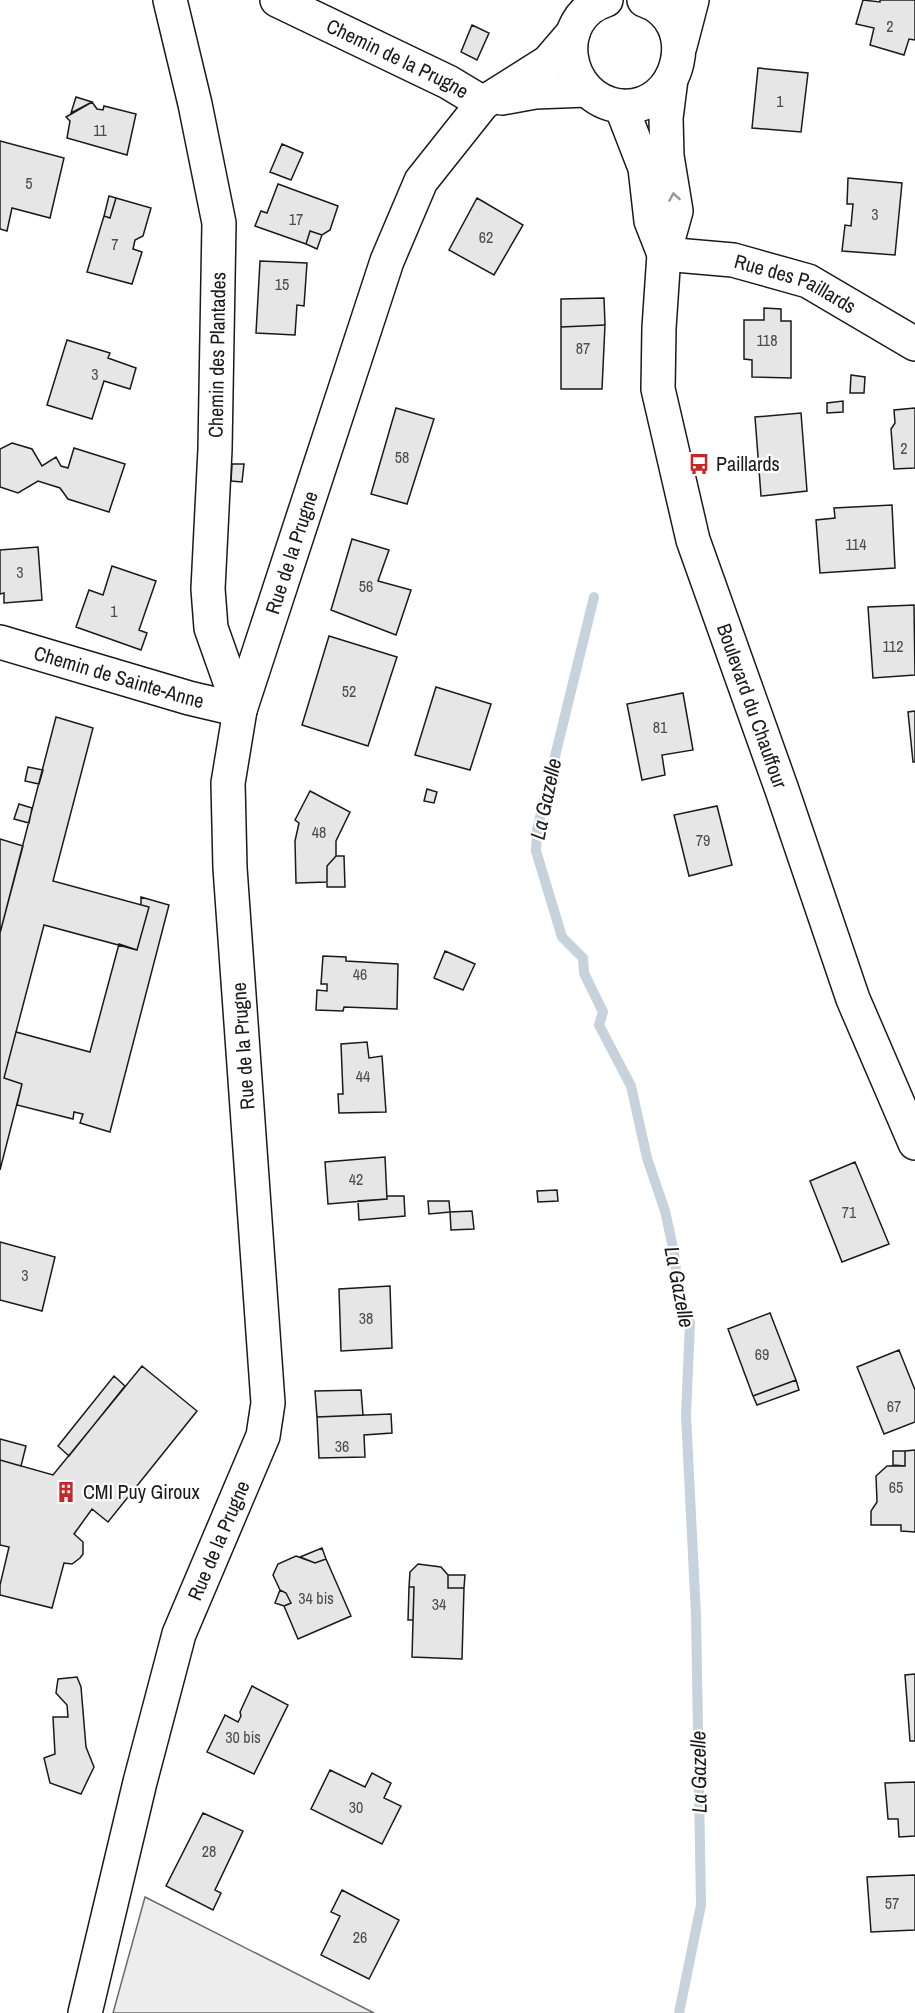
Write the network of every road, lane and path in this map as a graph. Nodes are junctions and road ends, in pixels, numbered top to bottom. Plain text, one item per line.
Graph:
1 (170, 0) edge
2 (277, 0) edge
3 (606, 0) edge
4 (644, 0) edge
5 (692, 0) edge
6 (573, 33) junction
7 (680, 46) junction
8 (671, 79) junction
9 (587, 90) junction
10 (483, 102) junction
11 (621, 106) junction
12 (664, 254) junction
13 (915, 344) edge
14 (0, 642) edge
15 (240, 710) junction
16 (915, 1143) edge
17 (85, 2013) edge

1 - 15 street, Chemin des Plantades
2 - 10 street, Chemin de la Prugne
3 - 6 street, Rue de la Prugne
4 - 7 street
5 - 7 street, Boulevard du Chauffour
6 - 9 street
6 - 10 street, Rue de la Prugne
7 - 8 street, Boulevard du Chauffour
8 - 11 street
12 -> 8 street, Boulevard du Chauffour
9 - 10 street
9 - 11 street
10 - 15 street, Rue de la Prugne
11 - 12 street, Boulevard du Chauffour
12 - 13 street, Rue des Paillards
12 - 16 street, Boulevard du Chauffour
14 - 15 street, Chemin de Sainte-Anne
15 - 17 street, Rue de la Prugne

